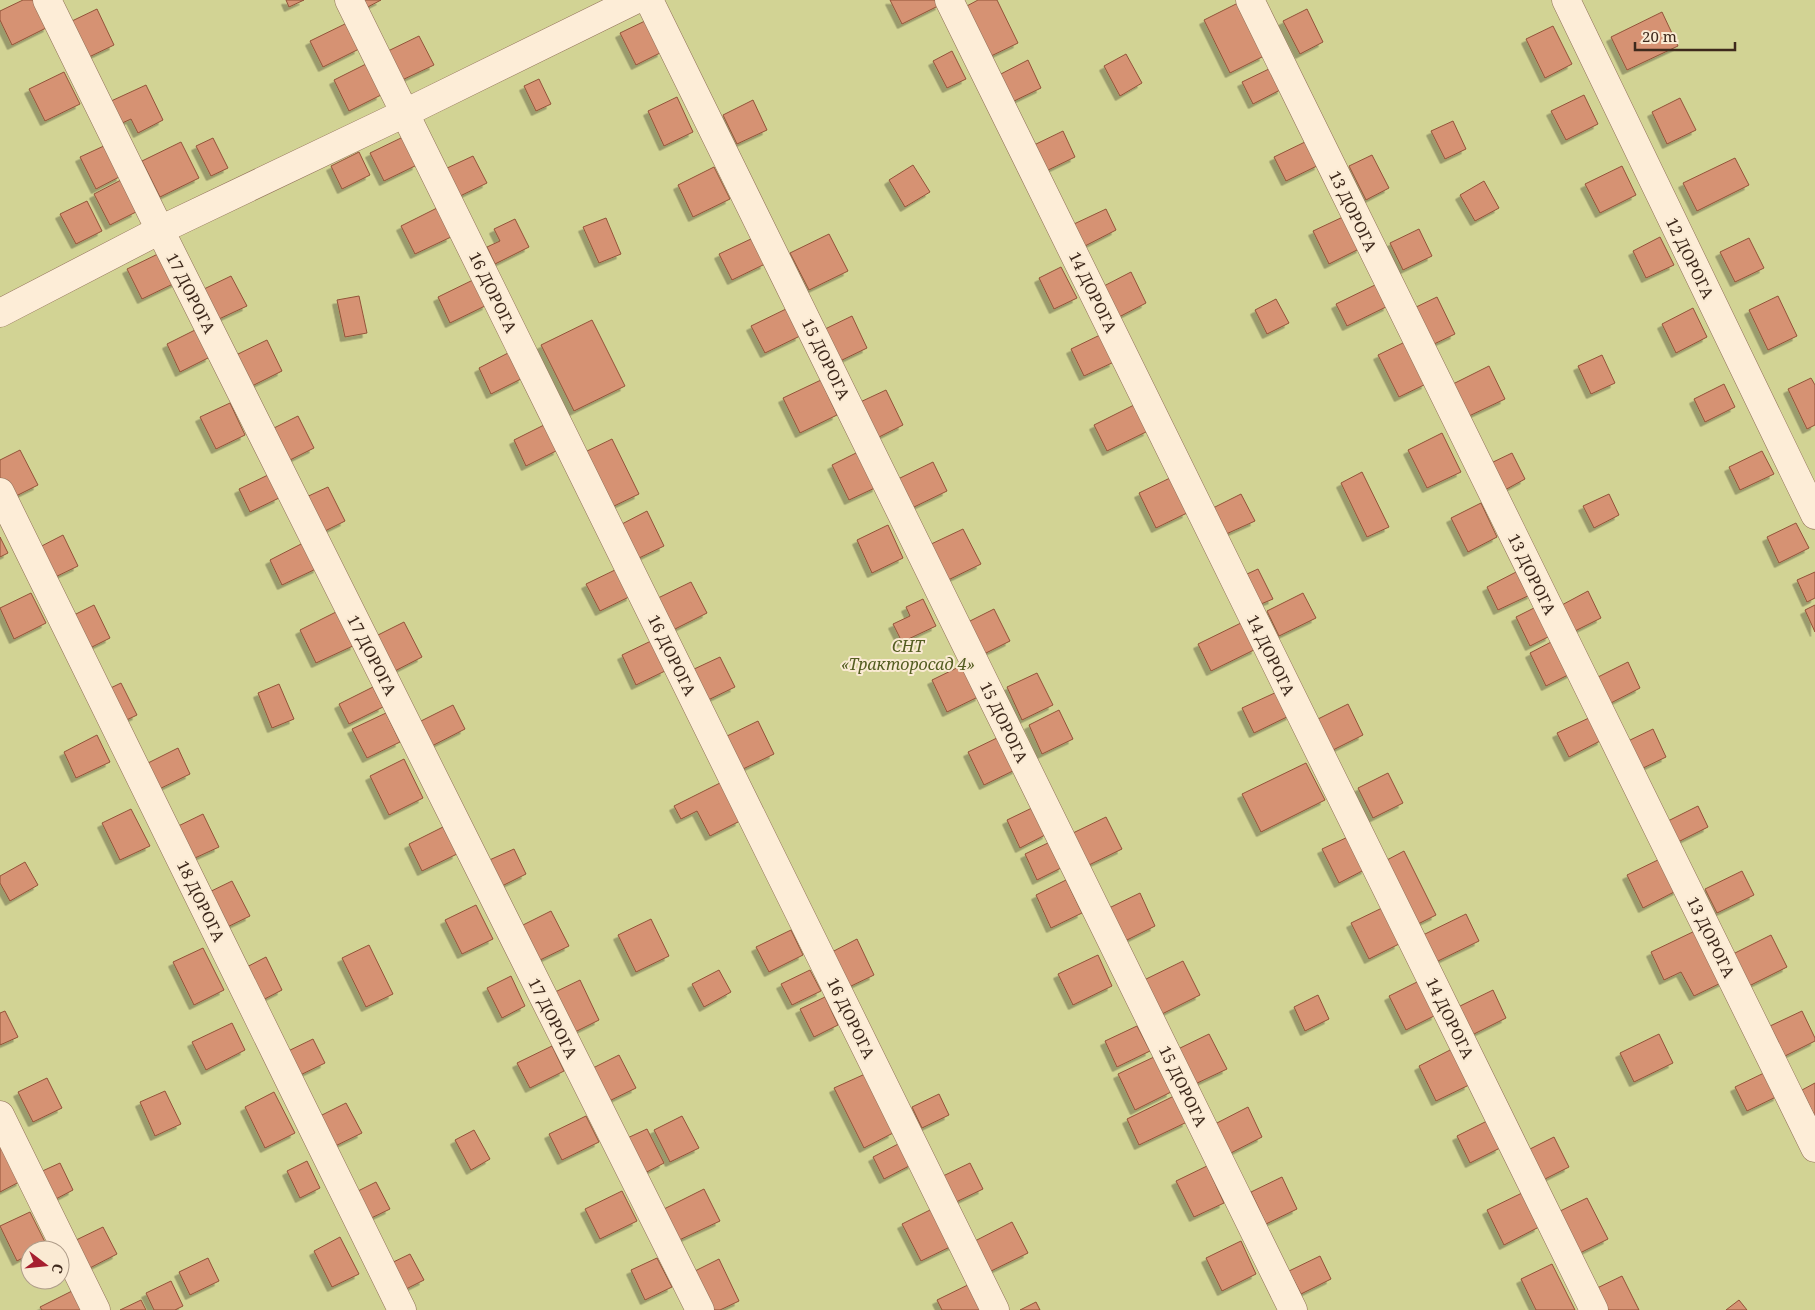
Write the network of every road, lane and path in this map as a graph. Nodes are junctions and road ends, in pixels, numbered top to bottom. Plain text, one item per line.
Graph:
1 (47, 0) edge
2 (349, 0) edge
3 (635, 0) edge
4 (649, 0) edge
5 (949, 0) edge
6 (1250, 0) edge
7 (1566, 0) edge
8 (405, 113) junction
9 (160, 230) junction
10 (0, 312) edge
11 (0, 492) edge
12 (1815, 515) edge
13 (0, 1115) edge
14 (1815, 1148) edge
15 (96, 1310) edge
16 (402, 1310) edge
17 (700, 1310) edge
18 (995, 1310) edge
19 (1293, 1310) edge
20 (1594, 1310) edge

1 - 9 street, 17 ДОРОГА
2 - 8 street, 16 ДОРОГА
3 - 8 street
4 - 19 street, 15 ДОРОГА
5 - 20 street, 14 ДОРОГА
6 - 14 street, 13 ДОРОГА
7 - 12 street, 12 ДОРОГА
8 - 9 street
8 - 18 street, 16 ДОРОГА
9 - 10 street
9 - 17 street, 17 ДОРОГА
11 - 16 street, 18 ДОРОГА
13 - 15 street

